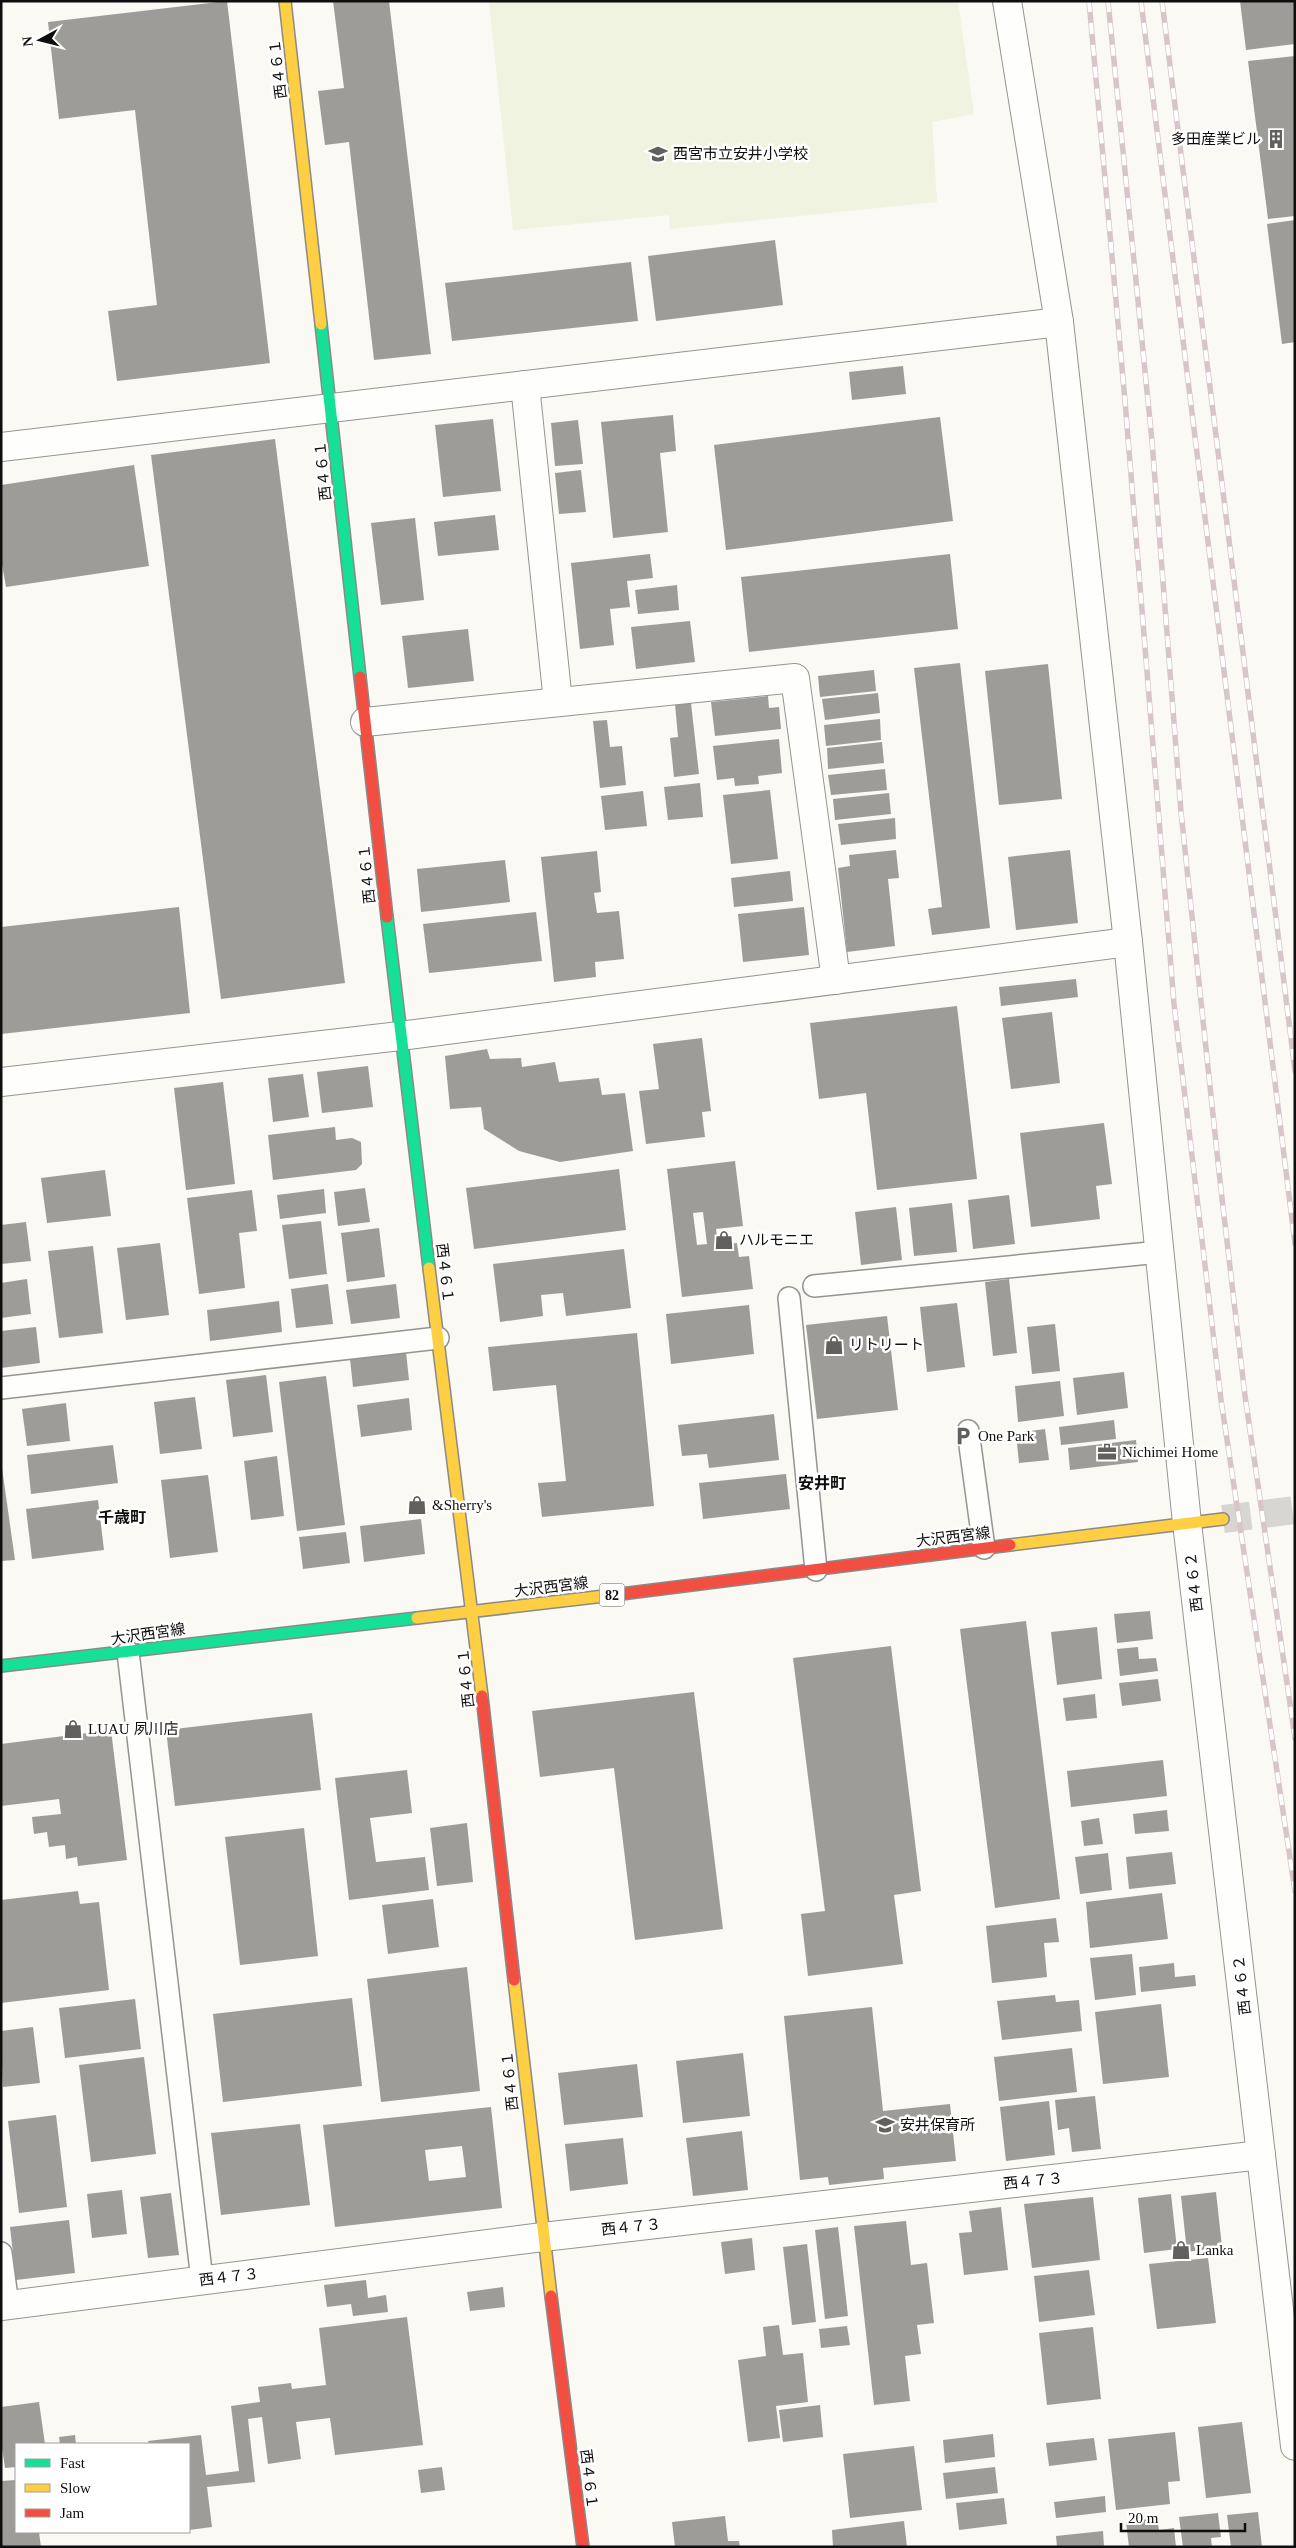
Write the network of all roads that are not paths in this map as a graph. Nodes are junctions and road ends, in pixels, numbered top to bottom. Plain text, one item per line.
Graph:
1 (285, 1) edge
2 (1007, 1) edge
3 (1059, 322) junction
4 (526, 385) junction
5 (332, 407) junction
6 (1, 447) edge
7 (558, 702) junction
8 (366, 722) junction
9 (1128, 942) junction
10 (836, 980) junction
11 (400, 1036) junction
12 (1, 1082) edge
13 (1160, 1252) junction
14 (814, 1286) dead end
15 (789, 1298) dead end
16 (438, 1338) junction
17 (1, 1388) edge
18 (968, 1431) dead end
19 (1223, 1519) tunnel mouth
20 (1187, 1523) junction
21 (984, 1548) junction
22 (816, 1570) junction
23 (473, 1612) junction
24 (128, 1652) junction
25 (1, 1666) edge
26 (1262, 2155) junction
27 (542, 2237) junction
28 (1, 2253) edge
29 (202, 2280) junction
30 (5, 2306) edge
31 (1295, 2446) edge
32 (583, 2547) edge

1 - 5 street, 西４６１
2 - 3 street, 西４６２
3 - 4 street
3 - 9 street, 西４６２
4 - 5 street
4 - 7 street
5 - 6 street
5 - 8 street, 西４６１
7 - 8 street
7 - 10 street
8 - 11 street, 西４６１
9 - 10 street
9 - 13 street, 西４６２
10 - 11 street
11 - 12 street
11 - 16 street, 西４６１
13 - 14 lane
13 - 20 street, 西４６２
15 - 22 lane
16 - 17 lane
16 - 23 street, 西４６１
18 - 21 lane
19 - 20 street, 大沢西宮線 / 82
20 - 21 street, 大沢西宮線 / 82
20 - 26 street, 西４６２
21 - 22 street, 大沢西宮線 / 82
22 - 23 street, 大沢西宮線 / 82
23 - 24 street, 大沢西宮線 / 82
23 - 27 street, 西４６１
24 - 25 street, 大沢西宮線 / 82
24 - 29 lane
26 - 27 street, 西４７３
26 - 31 street, 西４６２
27 - 29 street, 西４７３
27 - 32 street, 西４６１
28 - 30 lane
29 - 30 street, 西４７３

